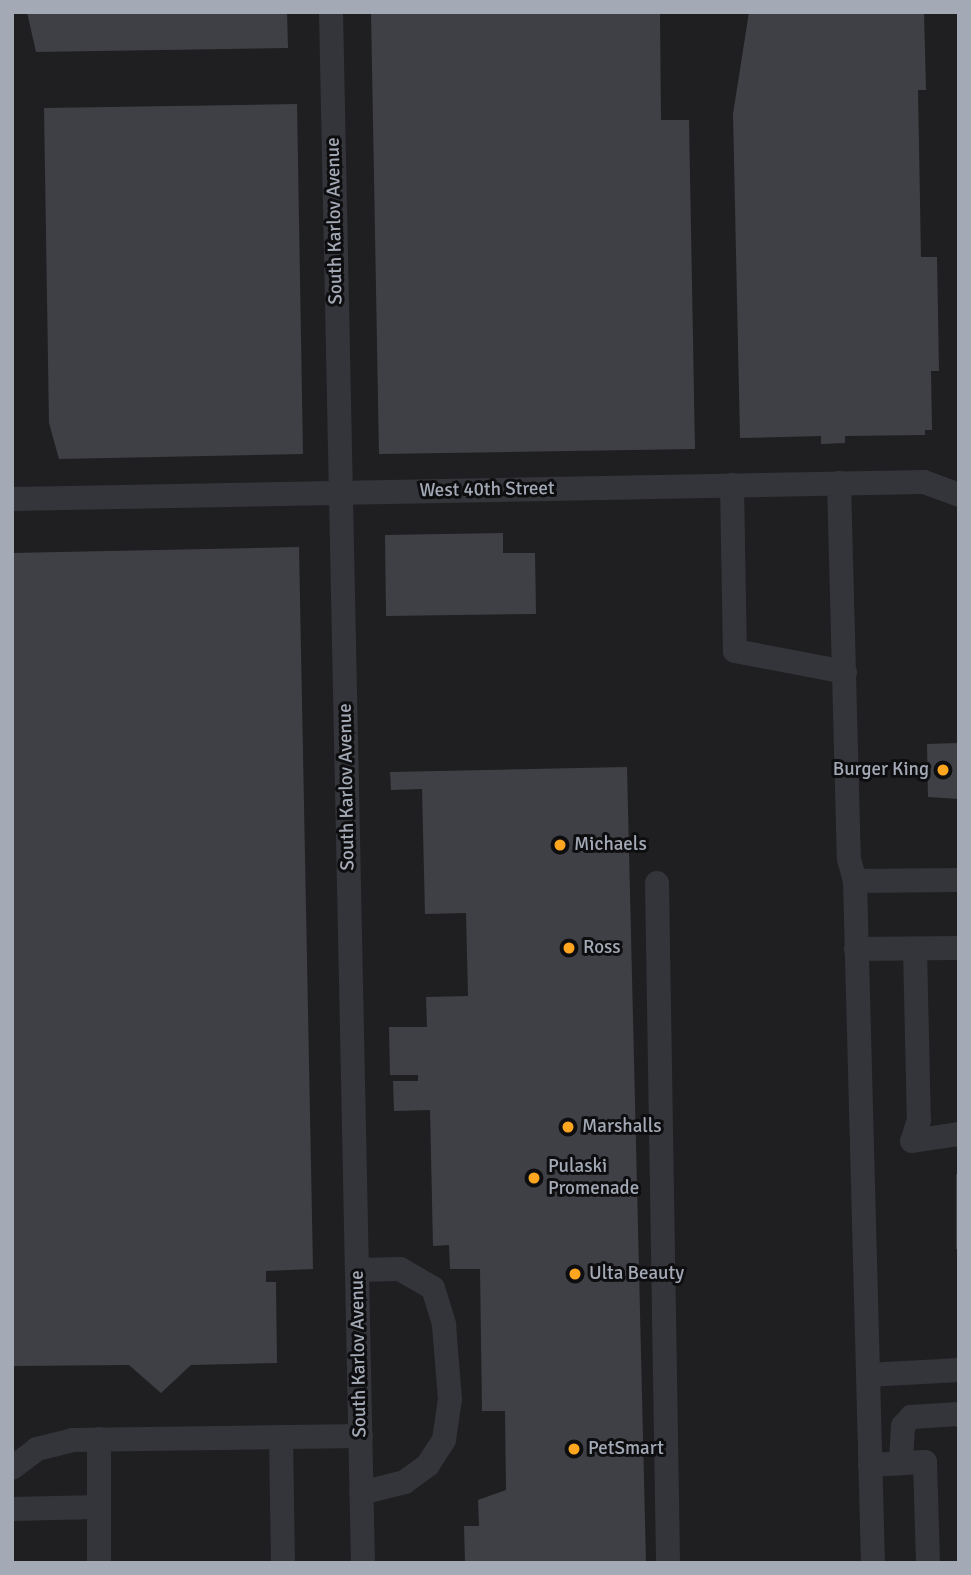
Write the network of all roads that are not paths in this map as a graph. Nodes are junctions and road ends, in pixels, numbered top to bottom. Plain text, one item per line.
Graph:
1 (331, 12) edge
2 (839, 483) junction
3 (732, 485) junction
4 (341, 493) junction
5 (959, 495) edge
6 (12, 499) edge
7 (845, 672) junction
8 (959, 880) edge
9 (855, 881) junction
10 (657, 883) dead end
11 (915, 948) junction
12 (959, 948) edge
13 (856, 949) junction
14 (959, 1134) edge
15 (357, 1270) junction
16 (959, 1370) edge
17 (868, 1375) junction
18 (959, 1414) edge
19 (361, 1436) junction
20 (281, 1437) junction
21 (99, 1439) junction
22 (901, 1463) junction
23 (870, 1465) junction
24 (12, 1468) edge
25 (361, 1493) junction
26 (99, 1507) junction
27 (12, 1509) edge
28 (100, 1563) edge
29 (283, 1563) edge
30 (363, 1563) edge
31 (668, 1563) edge
32 (873, 1563) edge
33 (928, 1563) edge

1 - 4 street, South Karlov Avenue
2 - 3 street, West 40th Street
2 - 5 street, West 40th Street
2 - 7 street
3 - 4 street, West 40th Street
3 - 7 street
4 - 6 street, West 40th Street
4 - 15 street, South Karlov Avenue
7 - 9 street
8 - 9 street
9 - 13 street
10 - 31 street
11 - 12 street
11 - 13 street
11 - 14 street
13 - 17 street
15 - 19 street, South Karlov Avenue
15 - 25 street
16 - 17 street
17 - 23 street
18 - 22 street
19 - 20 street
19 - 25 street, South Karlov Avenue
20 - 21 street
20 - 29 street
21 - 24 street
21 - 26 street
22 - 23 street
22 - 33 street
23 - 32 street
25 - 30 street, South Karlov Avenue
26 - 27 street
26 - 28 street

